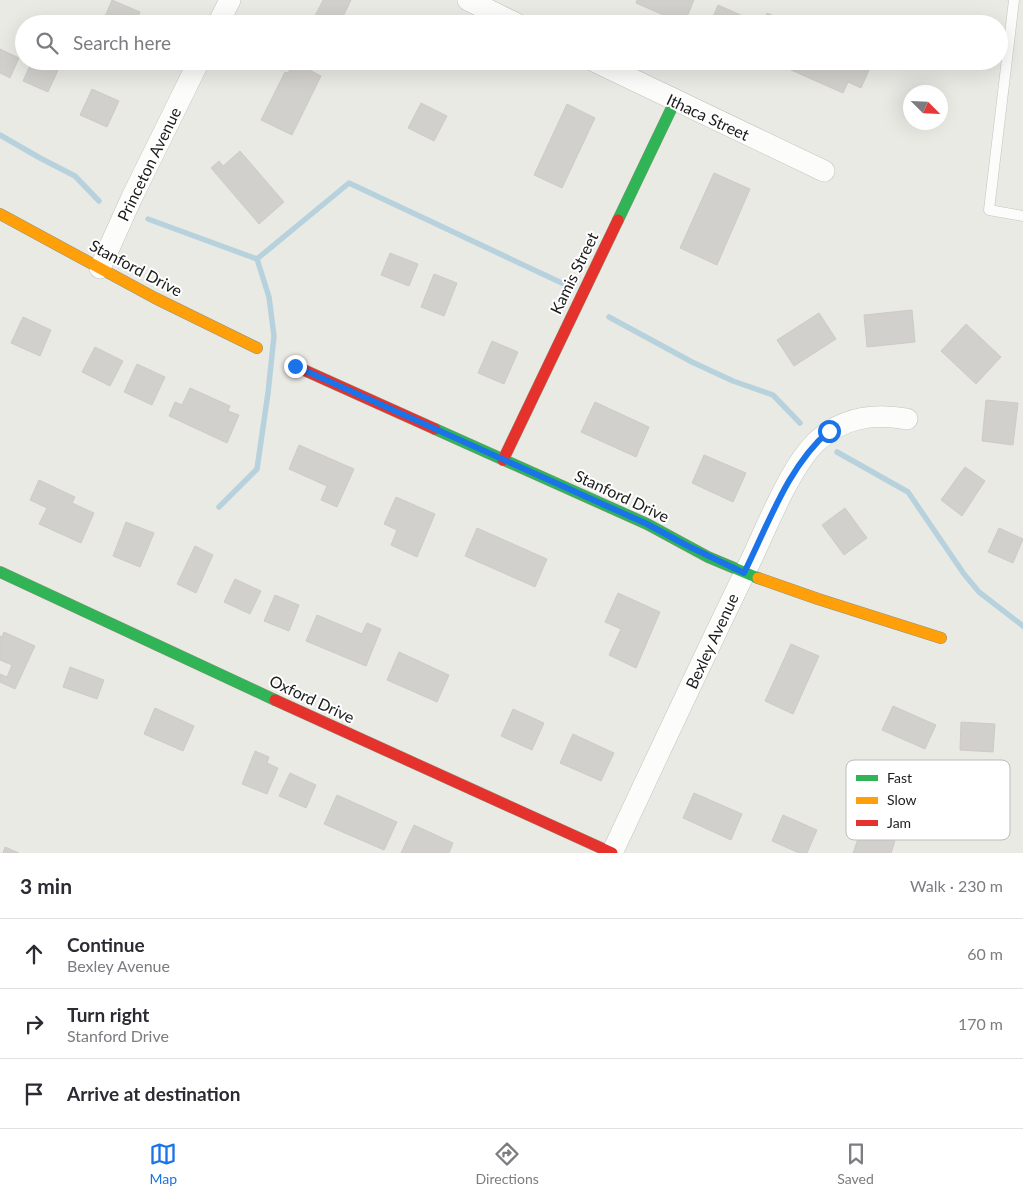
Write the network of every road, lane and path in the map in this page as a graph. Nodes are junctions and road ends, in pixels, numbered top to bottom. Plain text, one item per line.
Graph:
1 (230, 0) edge
2 (468, 0) edge
3 (1014, 0) edge
4 (222, 15) edge
5 (499, 15) edge
6 (1008, 50) edge
7 (195, 70) edge
8 (612, 70) edge
9 (1006, 70) edge
10 (675, 101) junction
11 (824, 171) dead end
12 (0, 214) edge
13 (1023, 216) edge
14 (100, 268) junction
15 (257, 348) dead end
16 (295, 366) dead end
17 (908, 419) dead end
18 (503, 460) junction
19 (0, 572) edge
20 (744, 573) junction
21 (941, 638) dead end
22 (612, 853) edge

1 - 4 street
2 - 5 street
3 - 6 lane
7 - 14 street, Princeton Avenue
8 - 10 street, Ithaca Street
9 - 13 lane
10 - 11 street, Ithaca Street
10 - 18 street, Kamis Street
12 - 14 street, Stanford Drive
14 - 15 street, Stanford Drive
16 - 18 street, Stanford Drive
17 - 20 street, Bexley Avenue
18 - 20 street, Stanford Drive
19 - 22 street, Oxford Drive
20 - 21 street, Stanford Drive
20 - 22 street, Bexley Avenue

